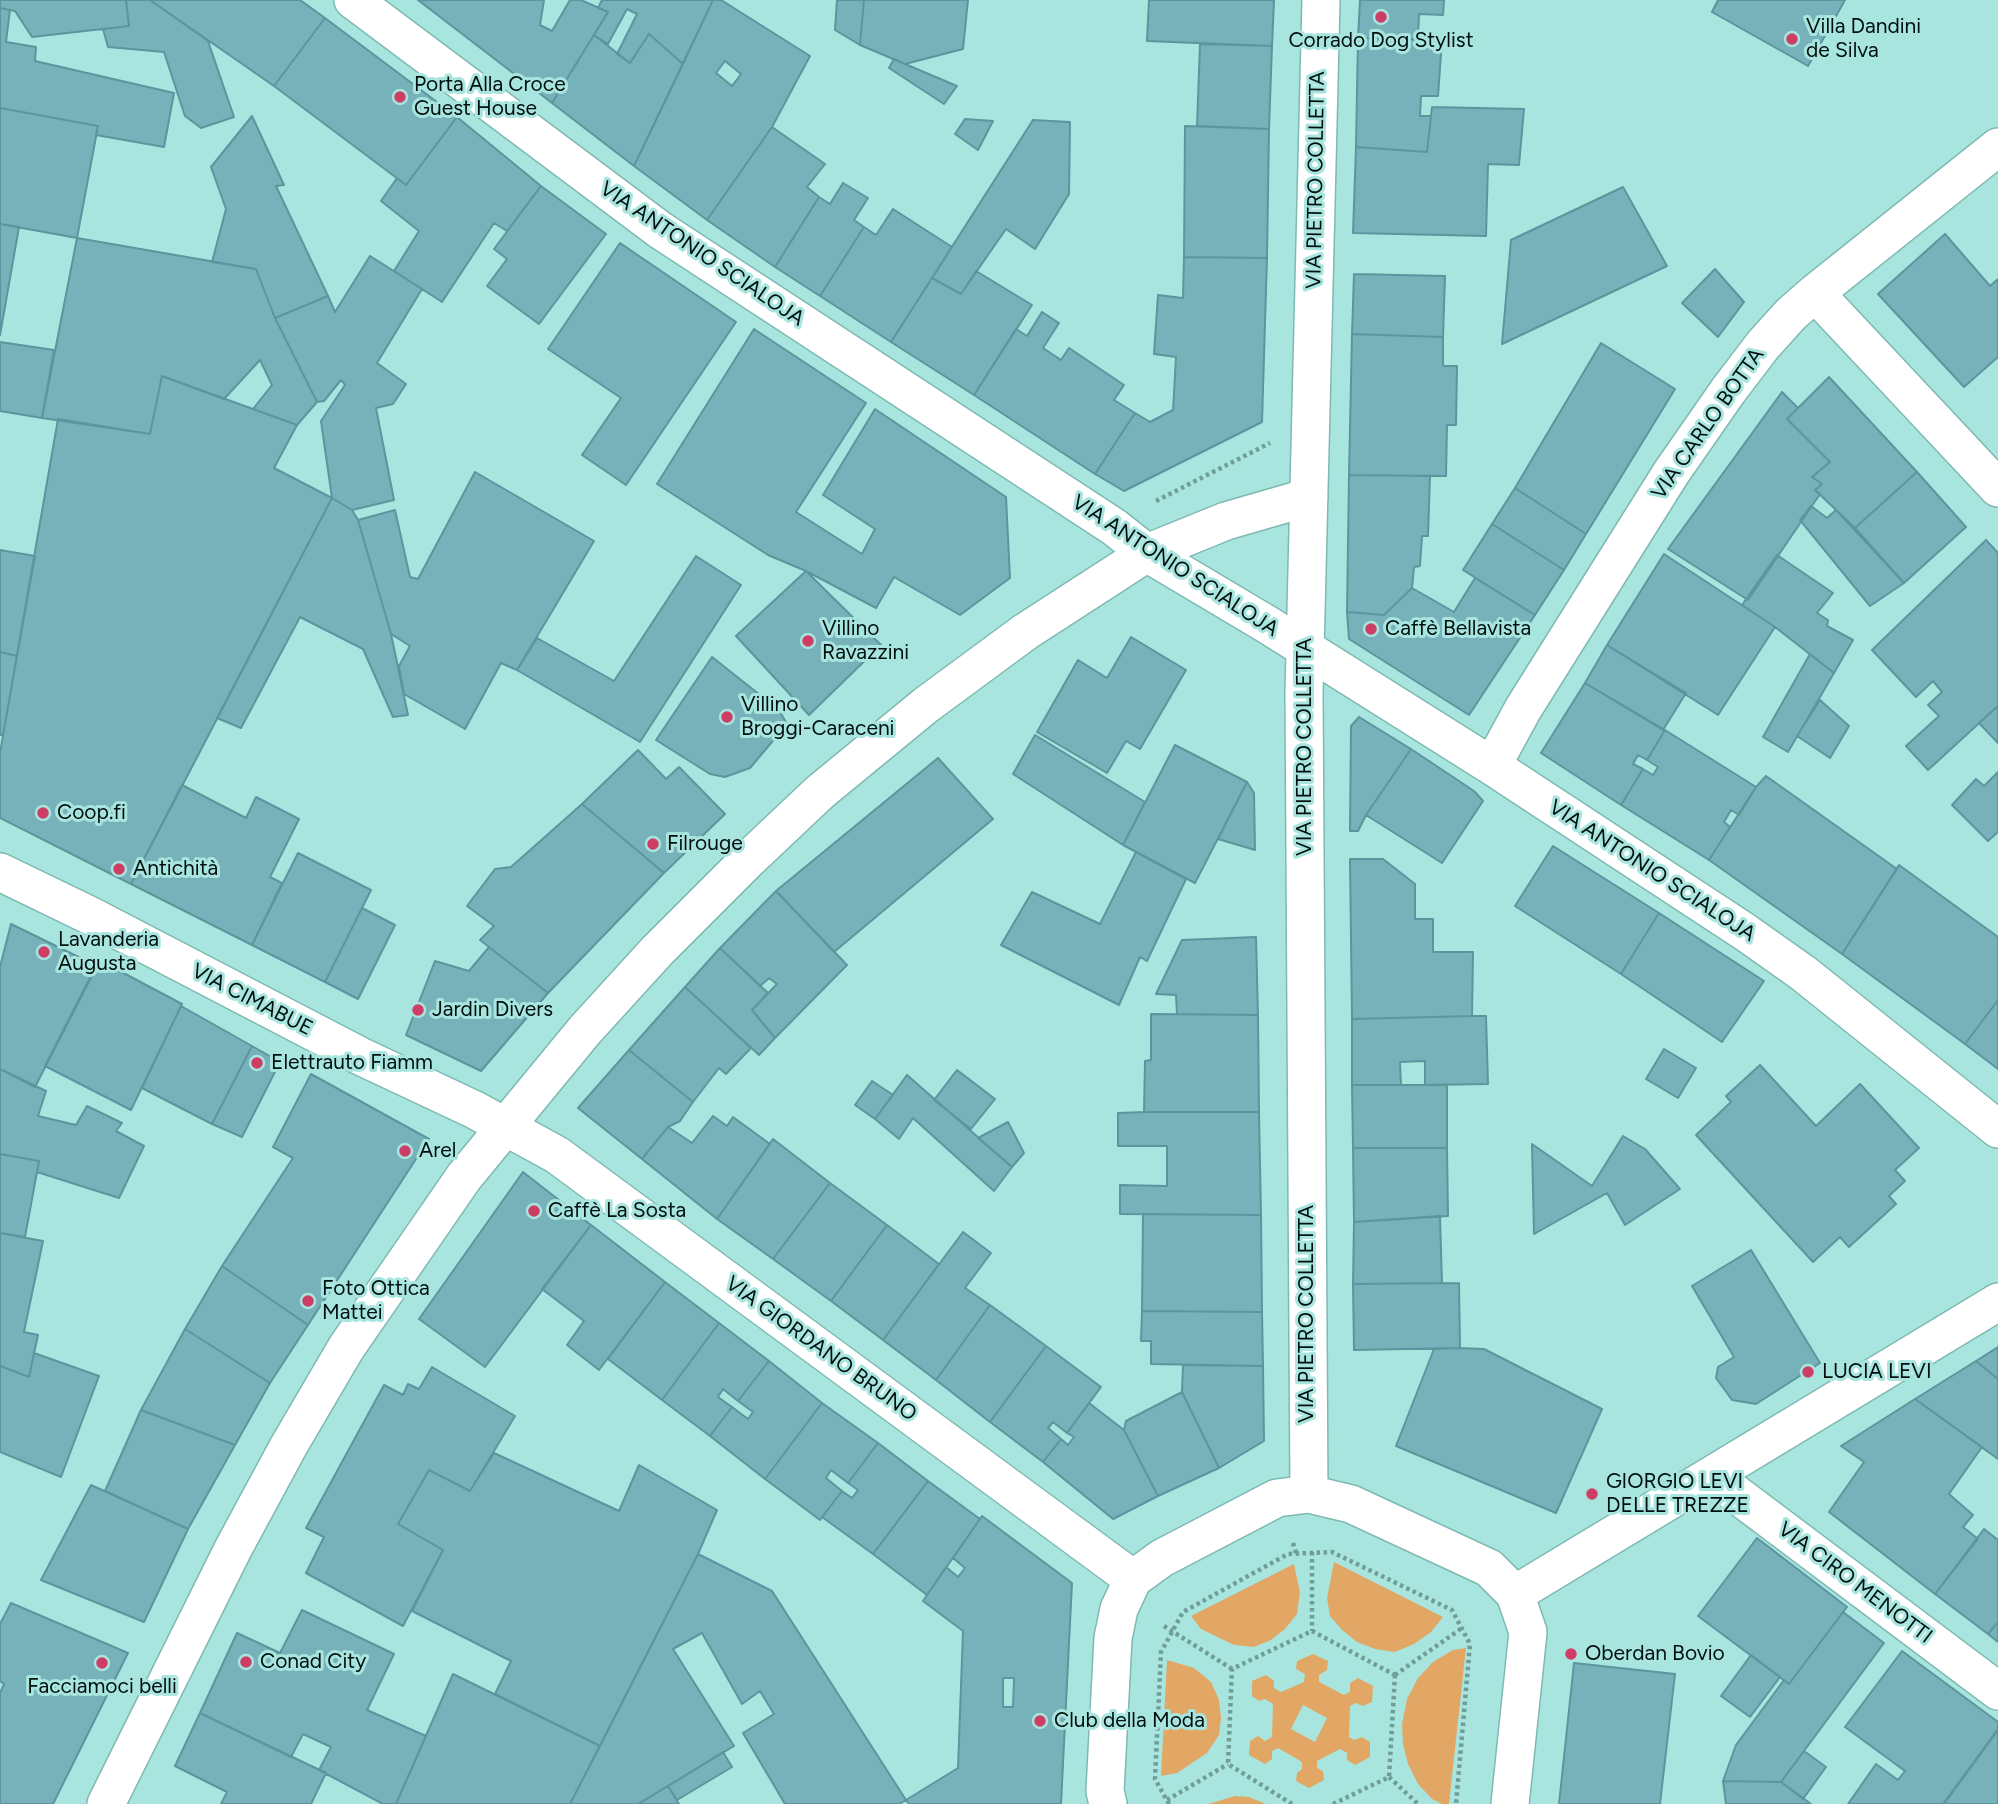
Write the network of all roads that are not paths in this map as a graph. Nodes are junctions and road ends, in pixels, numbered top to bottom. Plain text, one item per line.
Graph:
1 (353, 0) edge
2 (1321, 0) edge
3 (1998, 147) edge
4 (1815, 293) junction
5 (1998, 488) edge
6 (1309, 497) junction
7 (1147, 553) junction
8 (1305, 648) junction
9 (1492, 766) junction
10 (0, 873) edge
11 (505, 1127) junction
12 (1998, 1129) edge
13 (1998, 1302) edge
14 (1712, 1476) junction
15 (1308, 1494) junction
16 (1133, 1579) junction
17 (1515, 1594) junction
18 (1998, 1691) edge
19 (106, 1804) edge
20 (1108, 1804) edge
21 (1510, 1804) edge

1 - 7 street, VIA ANTONIO SCIALOJA
2 - 6 street, VIA PIETRO COLLETTA
3 - 4 street, VIA CARLO BOTTA
4 - 5 street
4 - 9 street, VIA CARLO BOTTA
6 - 7 street
6 - 8 street, VIA PIETRO COLLETTA
7 - 8 street, VIA ANTONIO SCIALOJA
7 - 11 street
8 - 9 street, VIA ANTONIO SCIALOJA
8 - 15 street, VIA PIETRO COLLETTA
9 - 12 street, VIA ANTONIO SCIALOJA
10 - 11 street, VIA CIMABUE
11 - 16 street, VIA GIORDANO BRUNO
11 - 19 street
13 - 14 street
14 - 17 street
14 - 18 street, VIA CIRO MENOTTI
15 - 16 street
15 - 17 street
16 - 20 street
17 - 21 street

